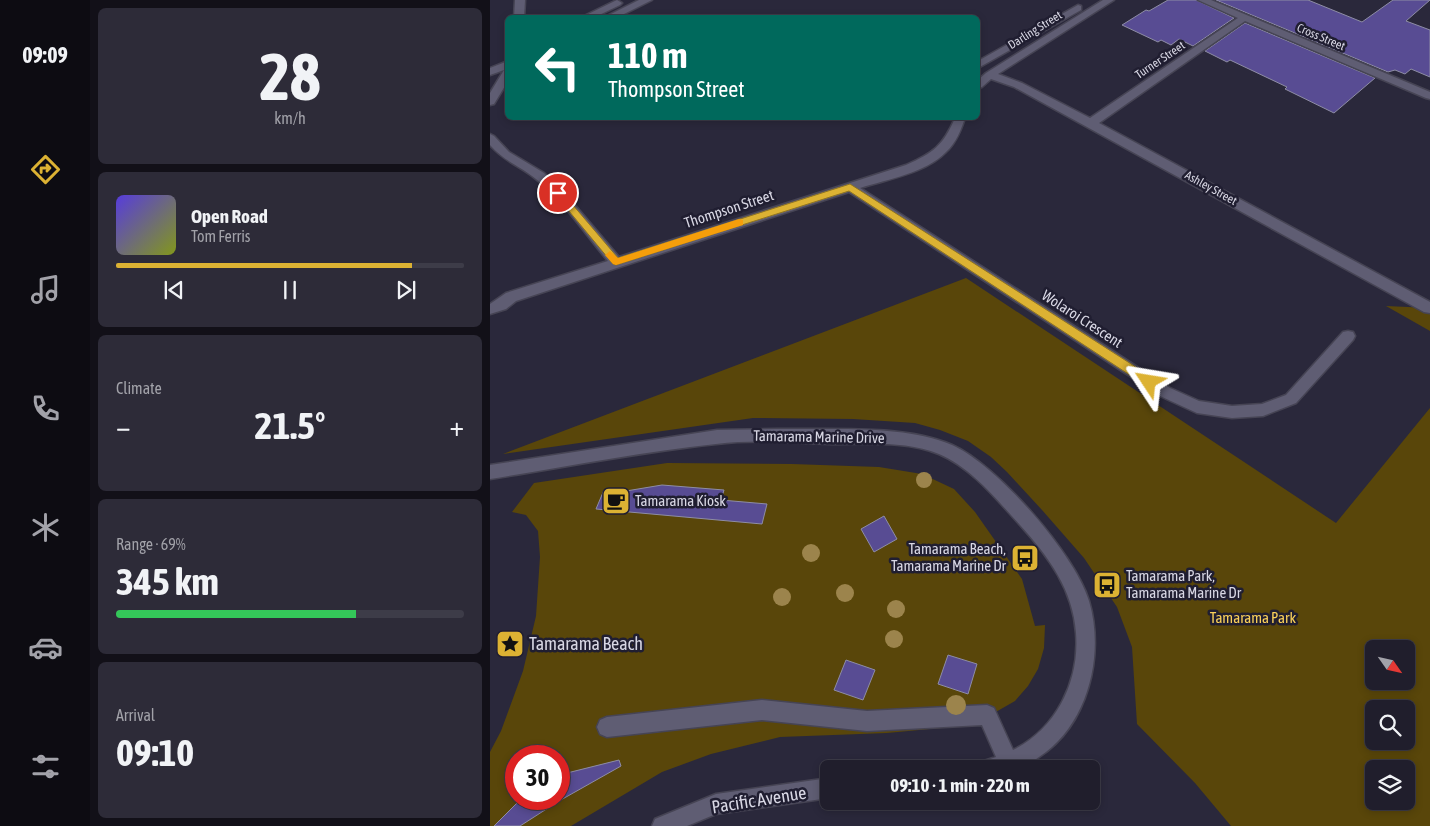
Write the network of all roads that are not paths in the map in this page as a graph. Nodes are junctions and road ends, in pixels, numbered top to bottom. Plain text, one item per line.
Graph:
1 (520, 0) edge
2 (623, 0) edge
3 (647, 0) edge
4 (1092, 0) edge
5 (1109, 0) edge
6 (1203, 0) edge
7 (519, 15) edge
8 (590, 15) edge
9 (614, 15) edge
10 (1244, 18) junction
11 (980, 64) edge
12 (505, 65) edge
13 (490, 72) edge
14 (990, 75) junction
15 (505, 76) edge
16 (980, 83) edge
17 (1430, 96) edge
18 (490, 102) edge
19 (957, 120) edge
20 (1091, 122) junction
21 (490, 138) edge
22 (850, 187) junction
23 (616, 262) junction
24 (1430, 308) edge
25 (490, 310) edge
26 (1348, 336) dead end
27 (490, 472) edge
28 (607, 727) dead end
29 (1007, 760) edge
30 (1012, 760) edge
31 (820, 789) edge
32 (662, 826) edge

1 - 7 street
2 - 8 street
3 - 9 street
4 - 11 street, Darling Street
5 - 14 street, Darling Street
6 - 10 street, Cross Street
10 - 17 street, Cross Street
10 - 20 street, Turner Street
12 - 13 street
14 - 16 street, Darling Street
14 - 20 street, Ashley Street
15 - 18 street
19 - 22 street, Thompson Street
20 - 24 street, Ashley Street
21 - 23 street
22 - 23 street, Thompson Street
22 - 26 street, Wolaroi Crescent
23 - 25 street, Thompson Street
27 - 30 street, Tamarama Marine Drive
28 - 29 street
31 - 32 street, Pacific Avenue

